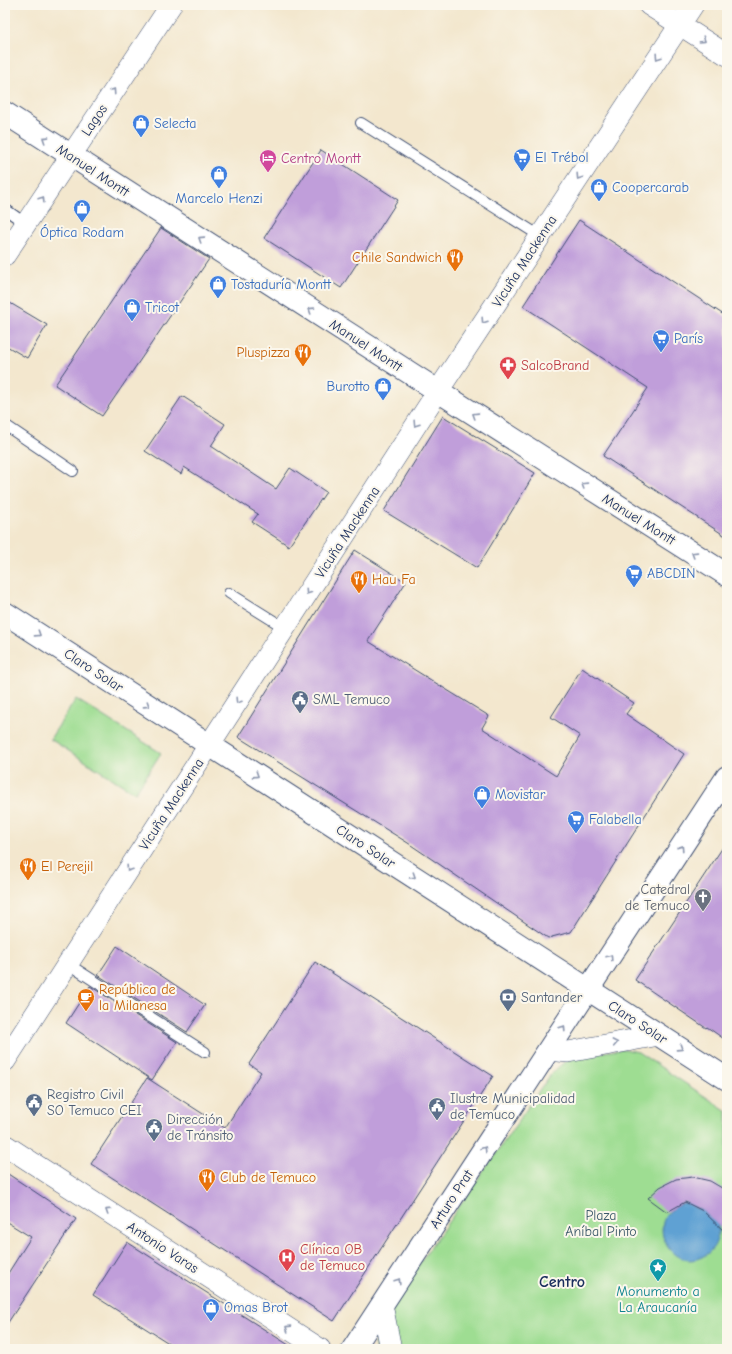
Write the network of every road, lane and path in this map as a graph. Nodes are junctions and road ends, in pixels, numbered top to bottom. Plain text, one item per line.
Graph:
1 (171, 5) edge
2 (649, 5) edge
3 (693, 5) edge
4 (680, 24) junction
5 (727, 55) edge
6 (5, 113) edge
7 (361, 123) dead end
8 (70, 155) junction
9 (5, 209) edge
10 (26, 224) junction
11 (540, 236) junction
12 (5, 256) edge
13 (438, 391) junction
14 (5, 425) edge
15 (73, 471) dead end
16 (727, 575) edge
17 (230, 593) dead end
18 (5, 613) edge
19 (284, 628) junction
20 (210, 745) junction
21 (727, 777) edge
22 (68, 964) junction
23 (589, 989) junction
24 (659, 1035) junction
25 (549, 1050) junction
26 (205, 1052) dead end
27 (5, 1061) edge
28 (727, 1079) edge
29 (5, 1145) edge
30 (382, 1305) junction
31 (320, 1349) edge
32 (353, 1349) edge
33 (391, 1349) edge

8 -> 1 street, Lagos
2 - 4 street
3 - 4 street, Vicuña Mackenna
4 -> 5 street
4 -> 11 street, Vicuña Mackenna
8 -> 6 street, Manuel Montt
7 - 11 lane
10 -> 8 street, Lagos
13 -> 8 street, Manuel Montt
9 - 10 lane
10 - 12 street, Lagos
11 -> 13 street, Vicuña Mackenna
16 -> 13 street, Manuel Montt
13 -> 19 street, Vicuña Mackenna
14 - 15 lane
17 - 19 lane
18 -> 20 street, Claro Solar
19 -> 20 street, Vicuña Mackenna
20 -> 22 street, Vicuña Mackenna
20 -> 23 street, Claro Solar
23 -> 21 street, Arturo Prat
22 - 26 lane
22 - 27 street, Vicuña Mackenna
23 - 24 street, Claro Solar
25 -> 23 street, Arturo Prat
25 -> 24 street
24 -> 28 street, Claro Solar
30 -> 25 street, Arturo Prat
31 -> 29 street, Antonio Varas
30 - 32 street, Arturo Prat
30 - 33 street

